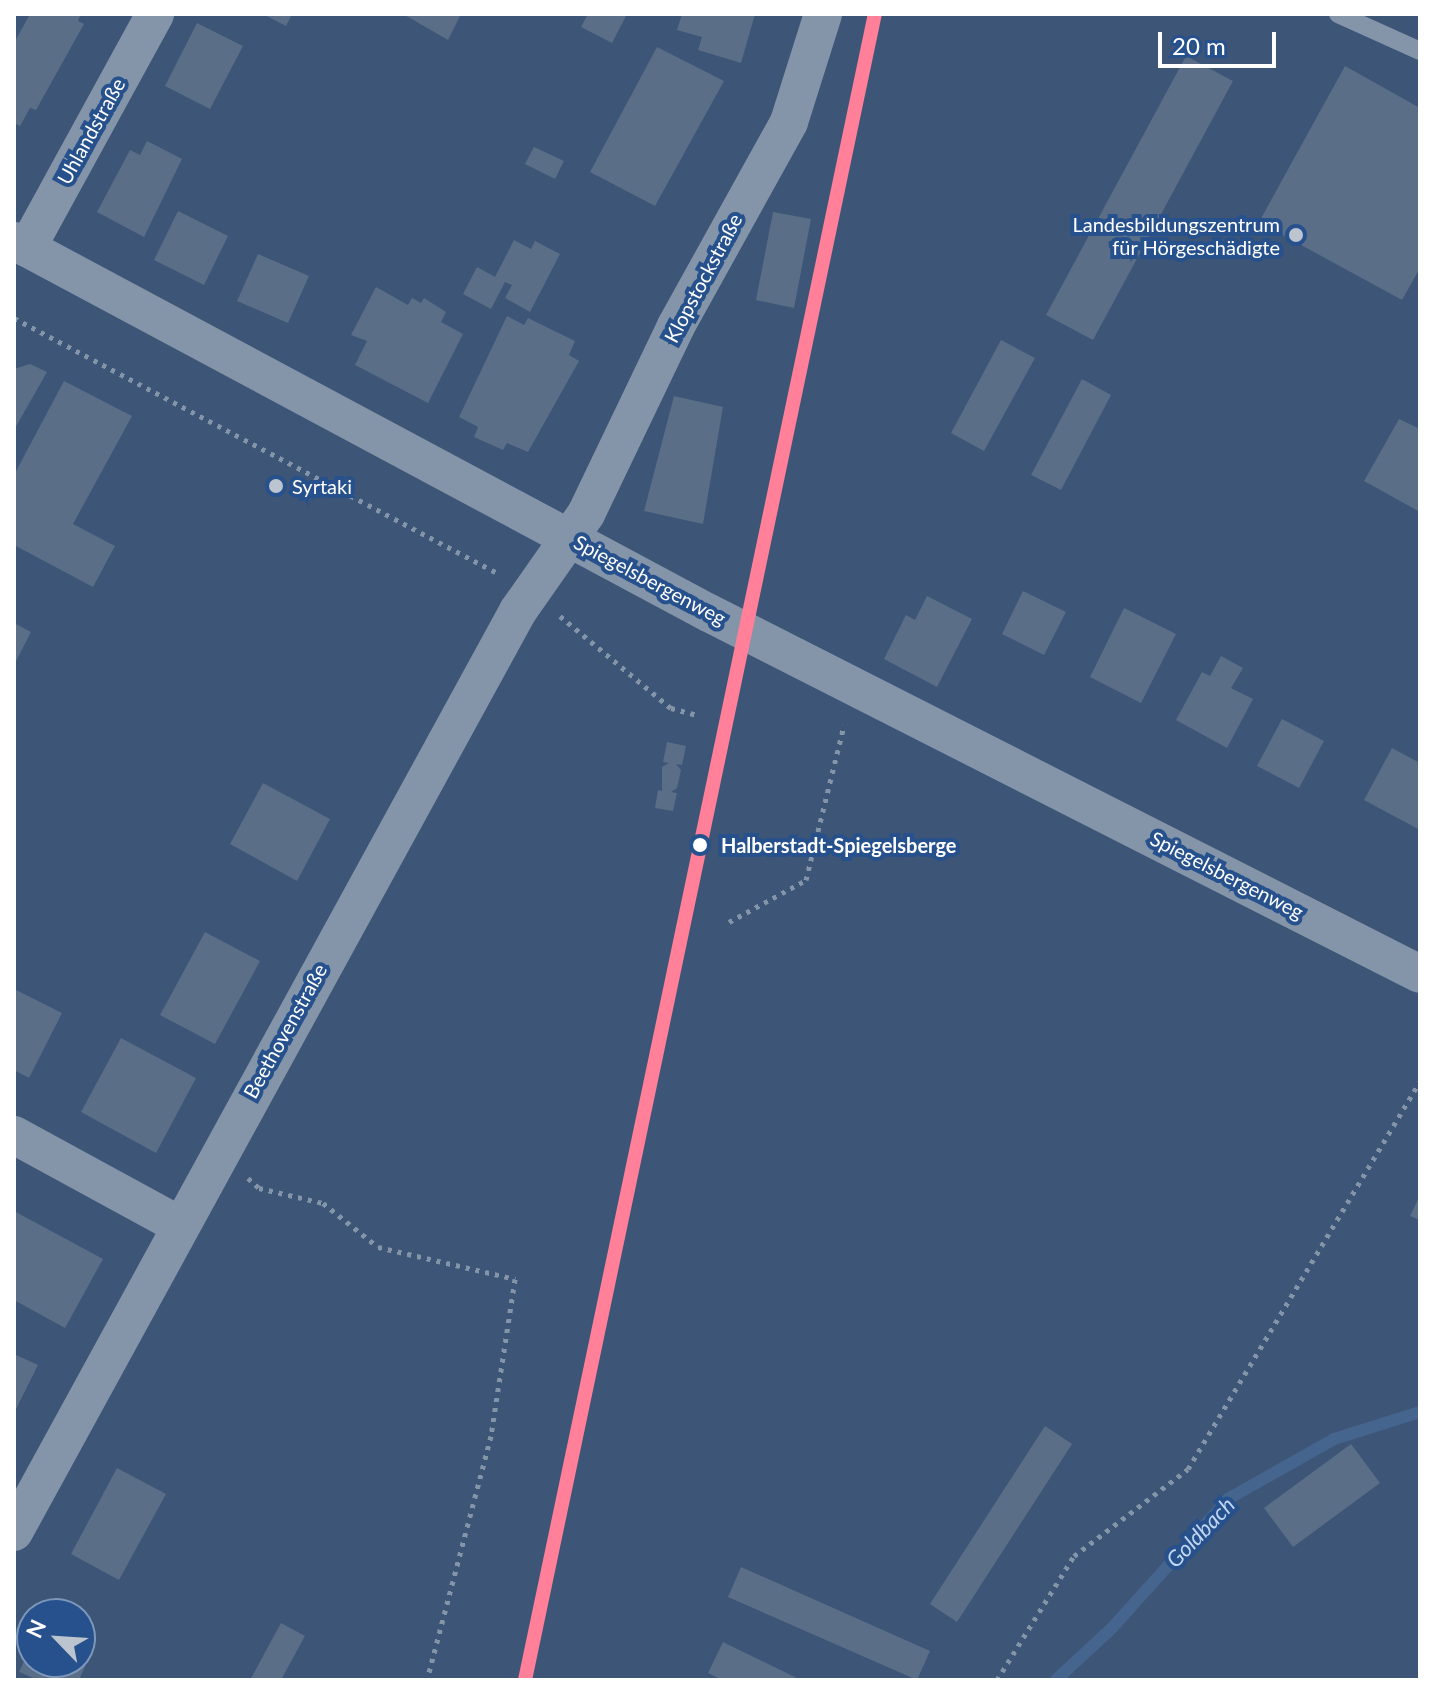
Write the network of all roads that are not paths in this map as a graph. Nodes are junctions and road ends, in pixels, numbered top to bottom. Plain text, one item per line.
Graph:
1 (155, 14) edge
2 (823, 14) edge
3 (1338, 14) edge
4 (1420, 51) edge
5 (21, 244) edge
6 (568, 537) junction
7 (1420, 974) edge
8 (14, 1135) edge
9 (179, 1225) junction
10 (14, 1532) edge

1 - 5 street, Uhlandstraße
2 - 6 street, Klopstockstraße
3 - 4 lane
5 - 6 street, Spiegelsbergenweg
6 - 7 street, Spiegelsbergenweg
6 - 9 street, Beethovenstraße
8 - 9 street
9 - 10 street, Beethovenstraße

